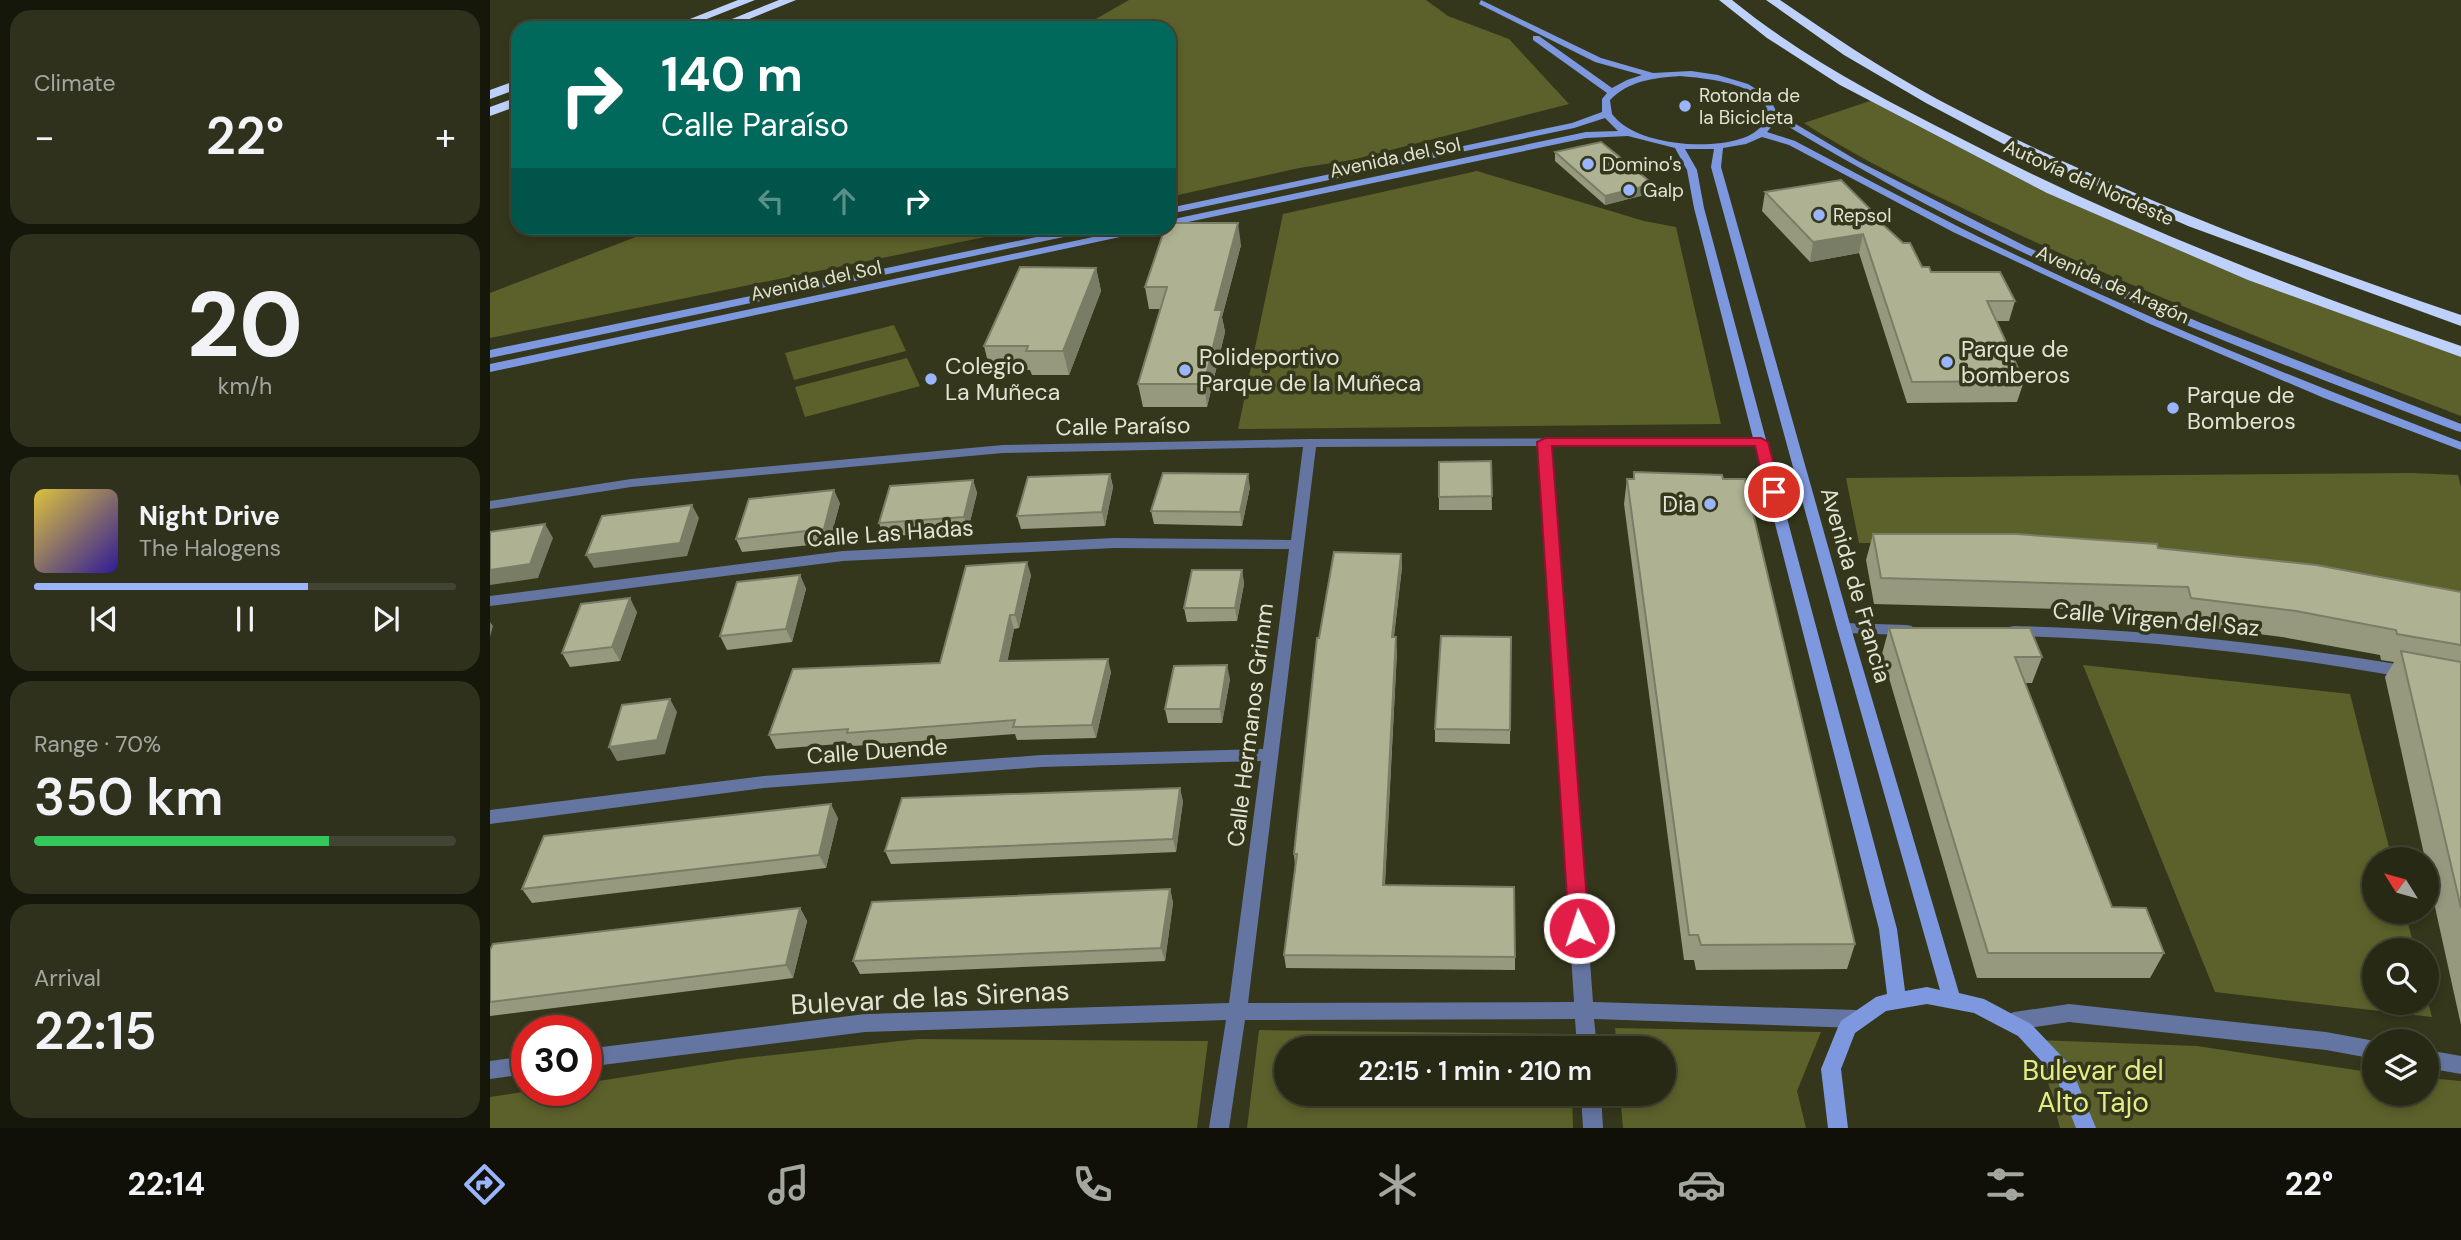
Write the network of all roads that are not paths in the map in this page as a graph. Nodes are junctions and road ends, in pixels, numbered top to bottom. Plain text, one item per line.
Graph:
1 (750, 0) edge
2 (790, 0) edge
3 (1725, 0) edge
4 (1772, 0) edge
5 (1788, 0) edge
6 (1480, 1) edge
7 (692, 21) edge
8 (733, 21) edge
9 (1858, 58) junction
10 (1653, 75) junction
11 (511, 86) edge
12 (1612, 92) junction
13 (490, 94) edge
14 (511, 104) edge
15 (490, 111) edge
16 (1606, 114) junction
17 (1774, 115) junction
18 (1629, 133) junction
19 (1760, 133) junction
20 (1720, 145) junction
21 (1679, 146) junction
22 (1176, 210) edge
23 (1176, 222) edge
24 (1059, 235) edge
25 (1115, 235) edge
26 (2461, 321) edge
27 (2461, 352) edge
28 (490, 354) edge
29 (490, 368) edge
30 (2461, 428) edge
31 (1545, 442) junction
32 (1761, 442) junction
33 (1310, 443) junction
34 (2461, 446) edge
35 (490, 505) edge
36 (1296, 545) junction
37 (490, 601) edge
38 (1844, 628) junction
39 (1928, 630) edge
40 (1995, 631) edge
41 (2422, 675) edge
42 (1269, 755) junction
43 (490, 817) edge
44 (1951, 996) junction
45 (1897, 998) junction
46 (1585, 1010) junction
47 (1237, 1013) junction
48 (1857, 1019) junction
49 (2014, 1021) junction
50 (1586, 1036) edge
51 (2362, 1048) edge
52 (602, 1056) edge
53 (2439, 1061) edge
54 (2461, 1065) edge
55 (511, 1067) edge
56 (490, 1070) edge
57 (1592, 1106) edge
58 (1219, 1128) edge
59 (1593, 1128) edge
60 (1839, 1128) edge
61 (2085, 1128) edge

1 - 7 highway
2 - 8 highway
3 - 27 highway, Autovía del Nordeste
4 - 9 highway, Autovía del Nordeste
5 - 9 highway
6 - 10 street
6 - 12 street
9 - 26 highway, Autovía del Nordeste
10 - 12 street
10 - 17 street, Avenida de Aragón
11 - 13 highway
12 - 16 street
14 - 15 highway
16 - 18 street
16 - 22 street, Avenida del Sol
17 - 19 street
17 - 30 street, Avenida de Aragón
18 - 21 street
18 - 23 street, Avenida del Sol
19 - 20 street
19 - 34 street, Avenida de Aragón
20 - 21 street
20 - 38 street, Avenida de Francia
21 - 32 street
24 - 28 street, Avenida del Sol
25 - 29 street, Avenida del Sol
31 - 32 street, Calle Paraíso
31 - 33 street, Calle Paraíso
31 - 46 street
32 - 45 street
33 - 35 street, Calle Paraíso
33 - 36 street, Calle Hermanos Grimm
36 - 37 street, Calle Las Hadas
36 - 42 street, Calle Hermanos Grimm
38 - 39 street
38 - 44 street, Avenida de Francia
40 - 41 street, Calle Virgen del Saz
42 - 43 street, Calle Duende
42 - 47 street, Calle Hermanos Grimm
44 - 45 street
44 - 49 street
45 - 48 street
46 - 47 street, Bulevar de las Sirenas
46 - 48 street, Bulevar de las Sirenas
46 - 50 street
47 - 52 street, Bulevar de las Sirenas
47 - 58 street
48 - 60 street
49 - 51 street
49 - 61 street
53 - 54 street
55 - 56 street
57 - 59 street

